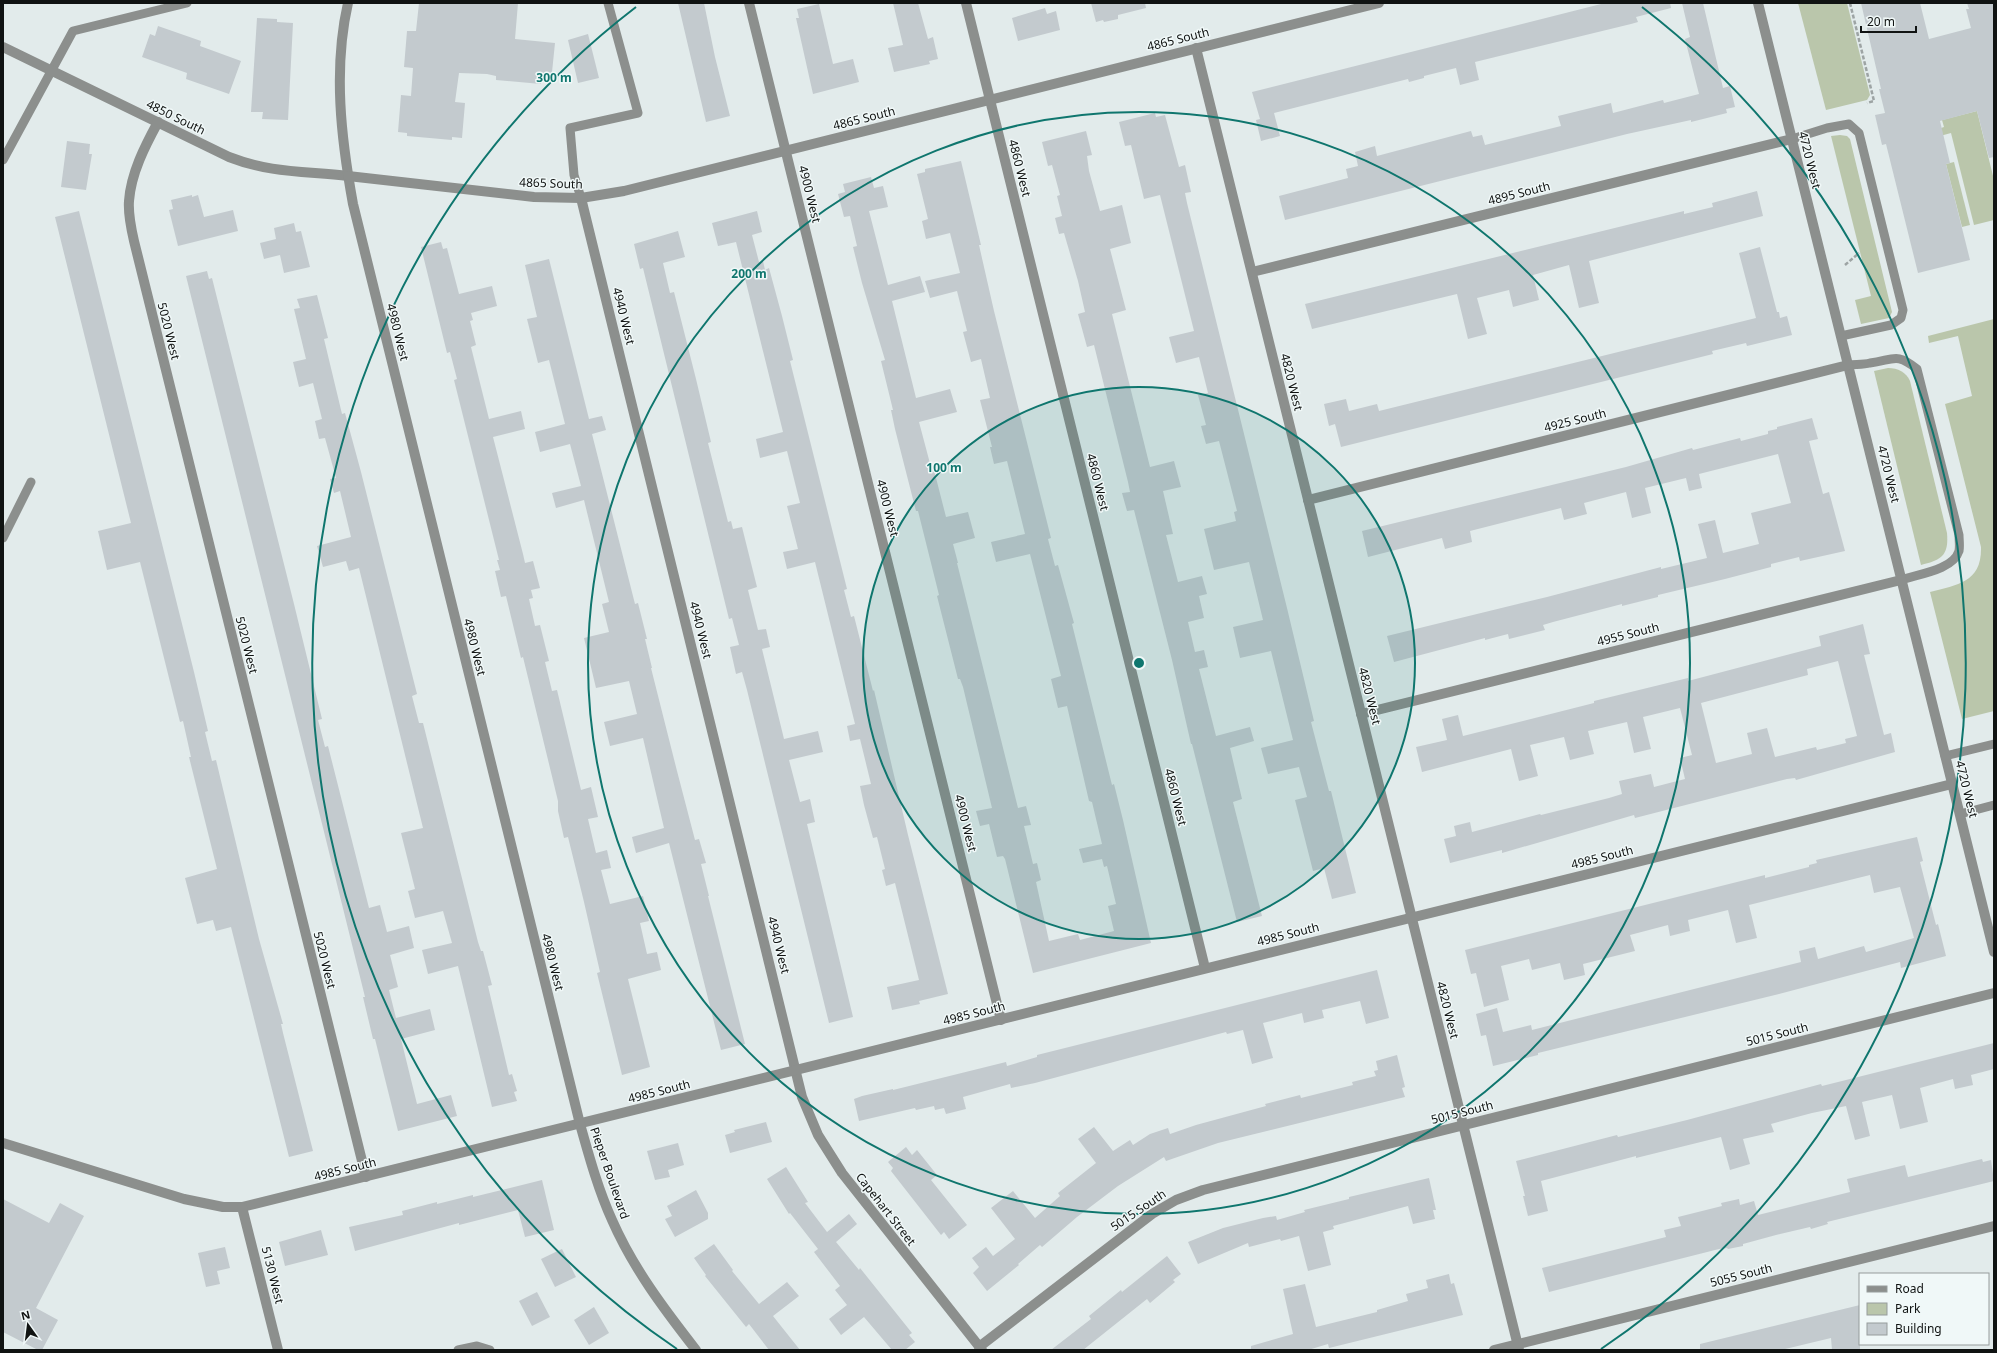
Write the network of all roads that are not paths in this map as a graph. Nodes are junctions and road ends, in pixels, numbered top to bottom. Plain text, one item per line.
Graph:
1 (188, 3) edge
2 (348, 3) edge
3 (608, 3) edge
4 (749, 3) edge
5 (966, 3) edge
6 (1379, 3) edge
7 (1758, 3) edge
8 (3, 47) edge
9 (1196, 48) junction
10 (50, 70) junction
11 (990, 100) junction
12 (158, 122) junction
13 (1792, 139) junction
14 (786, 151) junction
15 (3, 160) edge
16 (348, 176) junction
17 (581, 198) junction
18 (1252, 272) junction
19 (1841, 336) junction
20 (1848, 365) junction
21 (31, 482) dead end
22 (1308, 500) junction
23 (3, 538) edge
24 (1902, 580) junction
25 (1361, 714) junction
26 (1994, 744) edge
27 (1945, 756) junction
28 (1952, 784) junction
29 (1994, 805) edge
30 (1960, 814) junction
31 (1412, 917) junction
32 (1994, 952) edge
33 (1205, 968) junction
34 (1994, 993) edge
35 (1001, 1020) junction
36 (796, 1069) junction
37 (580, 1124) junction
38 (1464, 1125) junction
39 (3, 1143) edge
40 (366, 1177) junction
41 (242, 1207) junction
42 (1994, 1226) edge
43 (1519, 1347) edge
44 (980, 1348) edge
45 (278, 1350) edge
46 (458, 1350) edge
47 (490, 1350) edge
48 (696, 1350) edge
49 (1494, 1350) edge

1 - 10 lane
2 - 16 street, 4980 West
3 - 17 lane
4 - 14 street, 4900 West
5 - 11 street, 4860 West
6 - 9 street, 4865 South
7 - 13 street, 4720 West
8 - 10 street, 4850 South
9 - 11 street, 4865 South
9 - 18 street, 4820 West
10 - 12 street, 4850 South
10 - 15 lane
11 - 14 street, 4865 South
11 - 33 street, 4860 West
12 - 16 street, 4850 South
12 - 40 street, 5020 West
13 - 18 street, 4895 South
13 - 19 street, 4720 West
13 - 19 lane
14 - 17 street, 4865 South
14 - 35 street, 4900 West
16 - 17 street, 4865 South
16 - 37 street, 4980 West
17 - 36 street, 4940 West
18 - 22 street, 4820 West
19 - 20 street, 4720 West
20 - 22 street, 4925 South
20 - 24 street, 4720 West
20 - 24 lane
21 - 23 lane
22 - 25 street, 4820 West
24 - 25 street, 4955 South
24 - 27 street, 4720 West
25 - 31 street, 4820 West
26 - 27 lane
27 - 28 street, 4720 West
28 - 30 street, 4720 West
28 - 31 street, 4985 South
29 - 30 lane
30 - 32 street, 4720 West
31 - 33 street, 4985 South
31 - 38 street, 4820 West
33 - 35 street, 4985 South
34 - 38 street, 5015 South
35 - 36 street, 4985 South
36 - 37 street, 4985 South
36 - 44 street, Capehart Street
37 - 40 street, 4985 South
37 - 48 street, Pieper Boulevard
38 - 43 street, 4820 West
38 - 44 street, 5015 South
39 - 41 street, 4985 South
40 - 41 street, 4985 South
41 - 45 street, 5130 West
42 - 43 street, 5055 South
43 - 49 street, 5055 South
46 - 47 lane

